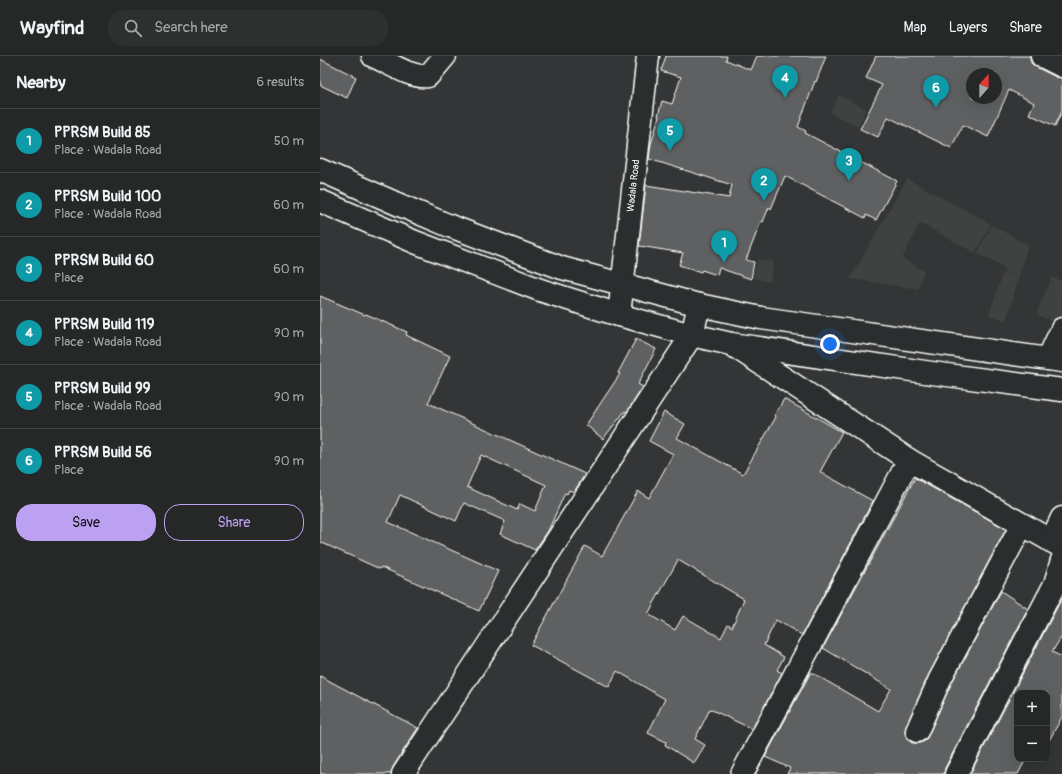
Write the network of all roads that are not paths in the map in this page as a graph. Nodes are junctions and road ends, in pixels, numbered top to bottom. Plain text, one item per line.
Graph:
1 (373, 56) edge
2 (445, 56) edge
3 (648, 56) edge
4 (1042, 56) edge
5 (1062, 66) edge
6 (320, 170) edge
7 (320, 201) edge
8 (622, 285) junction
9 (699, 305) junction
10 (619, 315) junction
11 (1062, 329) edge
12 (692, 335) junction
13 (731, 344) junction
14 (1055, 360) edge
15 (1062, 390) edge
16 (909, 460) junction
17 (1062, 518) edge
18 (1022, 525) junction
19 (1056, 544) edge
20 (1062, 560) edge
21 (917, 731) dead end
22 (403, 774) edge
23 (742, 774) edge
24 (956, 774) edge

1 - 2 street
3 - 8 street, Wadala Road
4 - 5 street
6 - 8 street
7 - 10 street
8 - 9 street
8 - 10 street, Wadala Road
9 - 12 street
9 - 14 street
10 - 12 street
11 - 14 street
12 - 13 street
12 - 22 street
13 - 15 street
13 - 16 street
16 - 18 street
16 - 23 street
17 - 19 street
18 - 19 street
18 - 21 street
20 - 24 street

